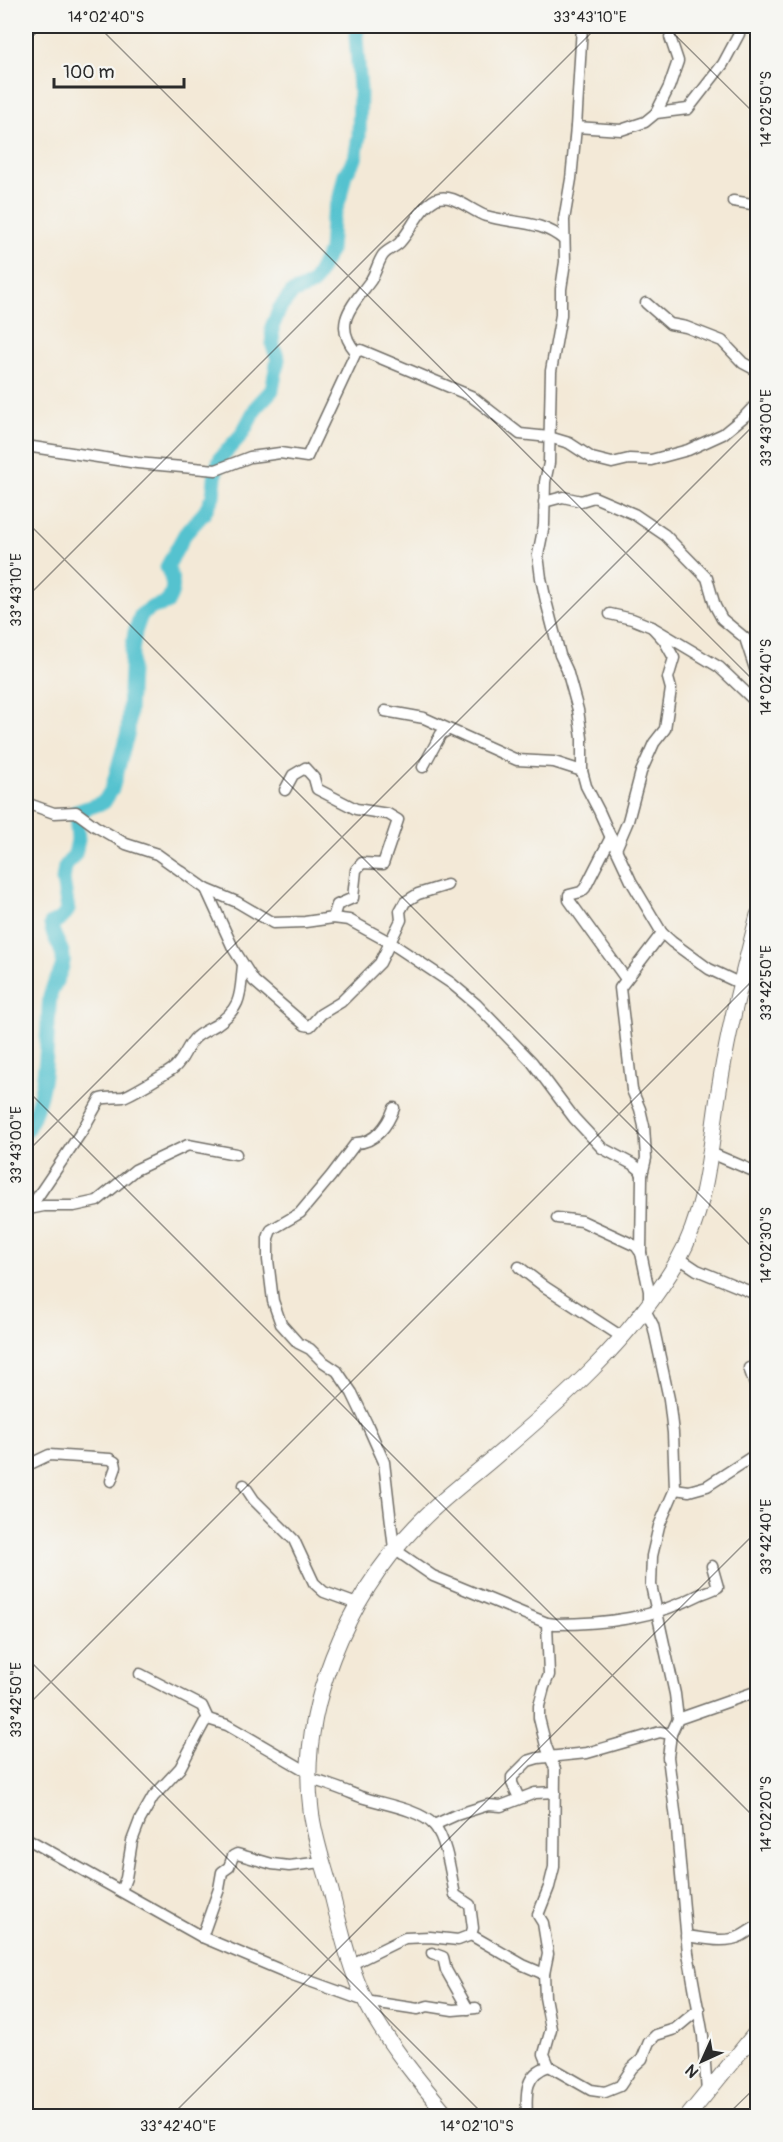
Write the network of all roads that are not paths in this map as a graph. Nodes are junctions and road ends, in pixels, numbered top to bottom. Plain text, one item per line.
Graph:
1 (582, 26) edge
2 (739, 34) dead end
3 (670, 37) dead end
4 (656, 113) junction
5 (576, 127) junction
6 (733, 201) dead end
7 (758, 205) edge
8 (564, 240) junction
9 (646, 303) dead end
10 (356, 352) junction
11 (758, 371) edge
12 (758, 402) edge
13 (549, 437) junction
14 (26, 446) edge
15 (544, 502) junction
16 (610, 614) dead end
17 (652, 627) junction
18 (758, 678) edge
19 (758, 704) edge
20 (385, 711) dead end
21 (448, 730) junction
22 (423, 767) dead end
23 (582, 771) junction
24 (285, 790) dead end
25 (26, 803) edge
26 (611, 837) junction
27 (616, 849) junction
28 (447, 885) dead end
29 (206, 889) junction
30 (758, 915) edge
31 (333, 918) junction
32 (662, 933) junction
33 (390, 943) junction
34 (243, 965) junction
35 (626, 979) junction
36 (739, 983) junction
37 (394, 1108) dead end
38 (711, 1153) junction
39 (236, 1154) dead end
40 (758, 1173) edge
41 (642, 1175) junction
42 (27, 1212) edge
43 (557, 1218) dead end
44 (641, 1253) junction
45 (679, 1258) junction
46 (519, 1267) dead end
47 (758, 1295) edge
48 (647, 1307) junction
49 (622, 1337) junction
50 (748, 1368) dead end
51 (758, 1393) edge
52 (758, 1453) edge
53 (26, 1466) edge
54 (111, 1481) dead end
55 (244, 1485) dead end
56 (675, 1489) junction
57 (394, 1549) junction
58 (712, 1566) dead end
59 (357, 1604) junction
60 (656, 1613) junction
61 (547, 1623) junction
62 (140, 1674) dead end
63 (758, 1691) edge
64 (208, 1719) junction
65 (678, 1719) junction
66 (671, 1734) junction
67 (549, 1756) junction
68 (308, 1776) junction
69 (555, 1792) junction
70 (519, 1798) junction
71 (434, 1825) junction
72 (26, 1838) edge
73 (322, 1862) junction
74 (121, 1891) junction
75 (758, 1926) edge
76 (471, 1935) junction
77 (202, 1936) junction
78 (686, 1936) junction
79 (432, 1953) dead end
80 (352, 1964) junction
81 (544, 1974) junction
82 (365, 2001) junction
83 (699, 2010) junction
84 (758, 2030) edge
85 (549, 2066) junction
86 (707, 2093) junction
87 (448, 2116) edge
88 (527, 2116) edge
89 (687, 2116) edge

1 - 5 street
2 - 4 street
3 - 4 street
4 - 5 street
5 - 8 street
6 - 7 street
8 - 10 street
8 - 13 street
9 - 11 street
10 - 13 street
10 - 14 street
12 - 13 street
13 - 15 street
15 - 18 street
15 - 23 street
16 - 17 street
17 - 19 street
17 - 27 street
20 - 21 street
21 - 22 street
21 - 23 street
23 - 26 street
24 - 31 street
25 - 29 street
26 - 27 street
26 - 35 street
27 - 32 street
28 - 33 street
29 - 31 street
29 - 34 street
30 - 36 street
31 - 33 street
32 - 35 street
32 - 36 street
33 - 34 street
33 - 41 street
34 - 42 street
35 - 41 street
36 - 38 street
37 - 57 street
38 - 40 street
38 - 45 street
39 - 42 street
41 - 44 street
43 - 44 street
44 - 48 street
45 - 47 street
45 - 48 street
46 - 49 street
48 - 49 street
48 - 56 street
49 - 57 street
50 - 51 street
52 - 56 street
53 - 54 street
55 - 59 street
56 - 60 street
57 - 59 street
57 - 61 street
58 - 60 street
59 - 68 street
60 - 61 street
60 - 65 street
61 - 67 street
62 - 64 street
63 - 65 street
64 - 68 street
64 - 74 street
65 - 66 street
66 - 67 street
66 - 78 street
67 - 69 street
67 - 70 street
68 - 71 street
68 - 73 street
69 - 70 street
69 - 81 street
70 - 71 street
71 - 76 street
72 - 74 street
73 - 77 street
73 - 80 street
74 - 77 street
75 - 78 street
76 - 80 street
76 - 81 street
77 - 82 street
78 - 83 street
79 - 82 street
80 - 82 street
81 - 85 street
82 - 87 street
83 - 85 street
83 - 86 street
84 - 86 street
85 - 88 street
86 - 89 street

